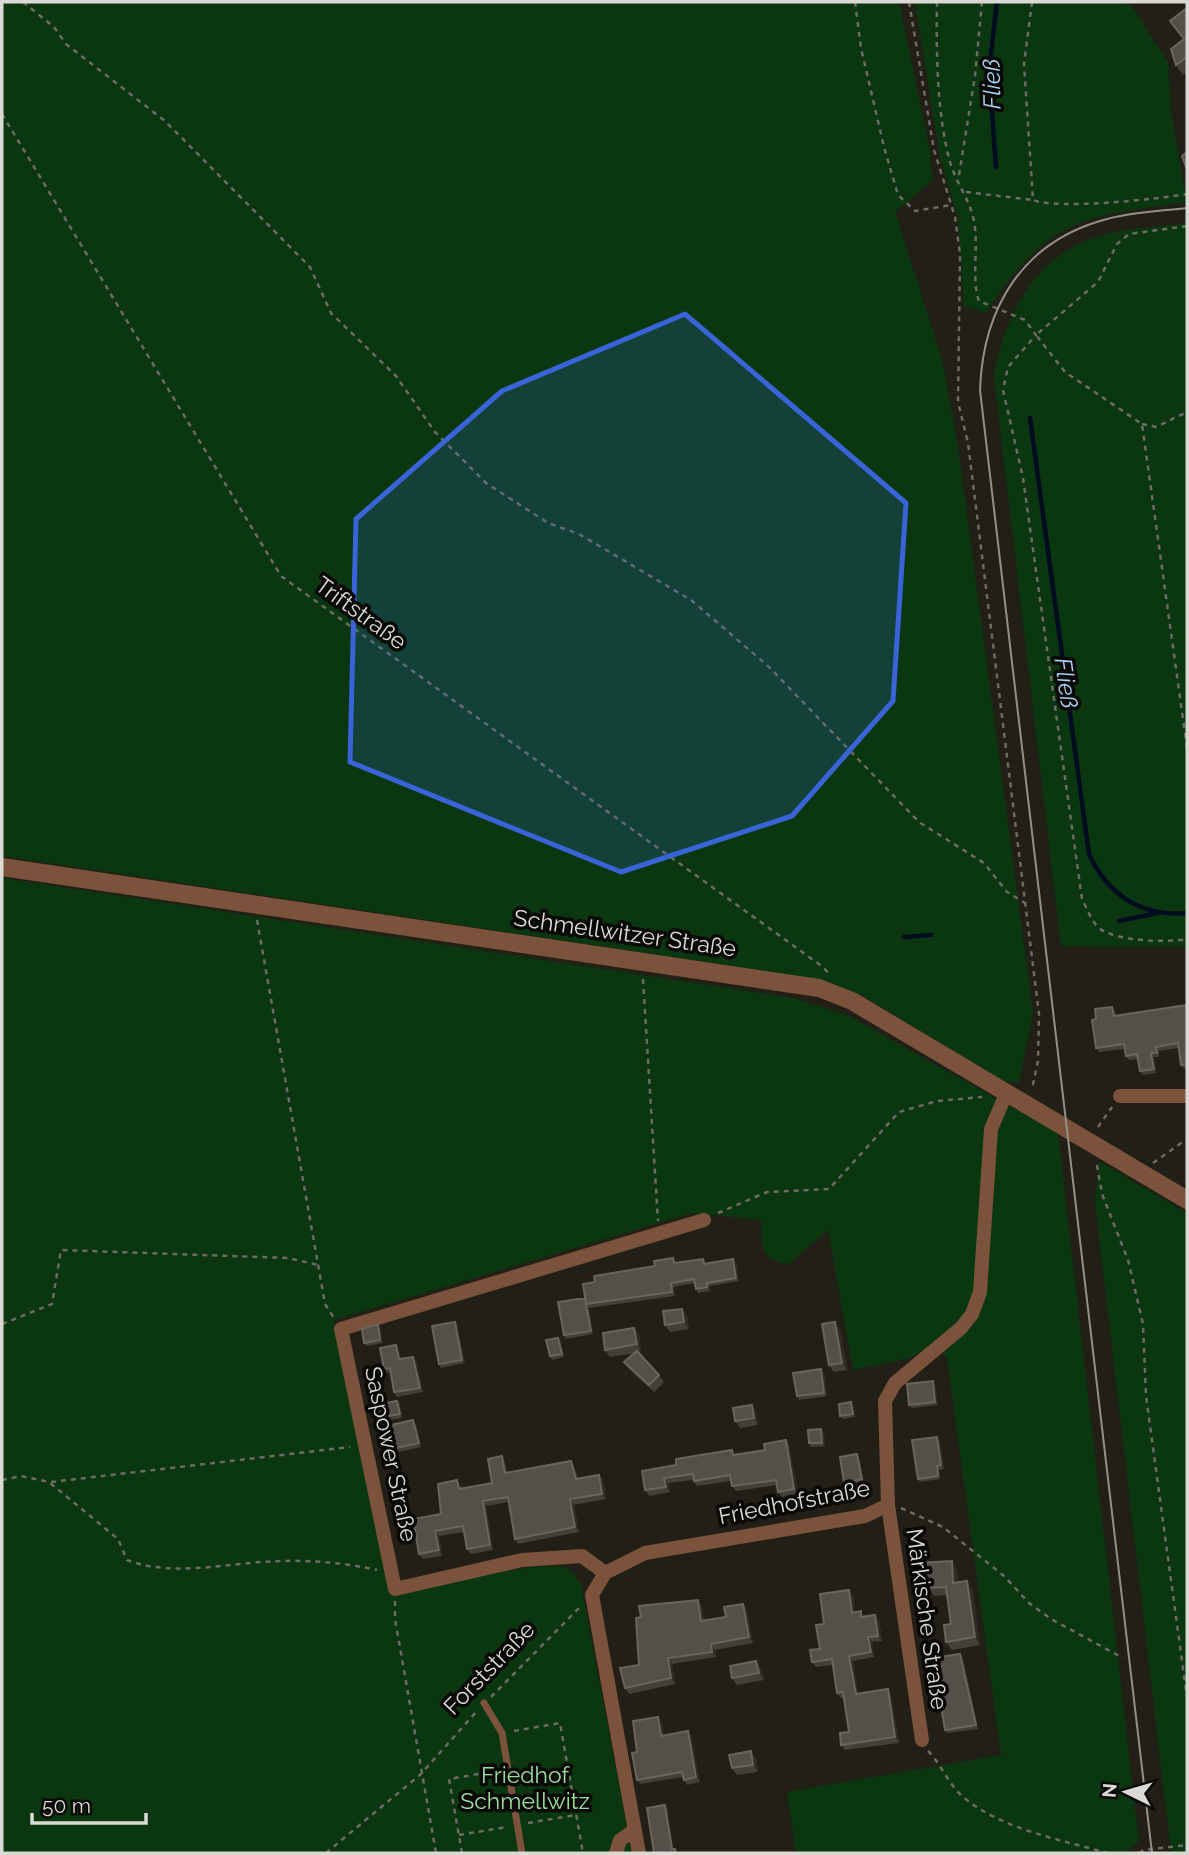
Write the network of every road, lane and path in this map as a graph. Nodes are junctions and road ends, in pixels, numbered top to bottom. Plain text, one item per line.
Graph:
1 (23, 2) edge
2 (855, 2) edge
3 (909, 2) edge
4 (937, 2) edge
5 (982, 2) edge
6 (1032, 2) edge
7 (2, 114) edge
8 (959, 178) junction
9 (965, 192) junction
10 (1187, 194) edge
11 (1033, 200) junction
12 (951, 205) junction
13 (1187, 226) edge
14 (1036, 335) junction
15 (1187, 412) edge
16 (1142, 424) junction
17 (1187, 748) edge
18 (2, 867) edge
19 (254, 903) junction
20 (1025, 903) junction
21 (1187, 939) edge
22 (642, 961) junction
23 (852, 1001) junction
24 (1006, 1094) junction
25 (1120, 1096) joint
26 (1187, 1096) edge
27 (1030, 1105) junction
28 (1187, 1139) edge
29 (1094, 1145) junction
30 (1138, 1171) junction
31 (1187, 1200) edge
32 (704, 1220) joint
33 (658, 1231) junction
34 (318, 1265) junction
35 (2, 1324) edge
36 (341, 1329) junction
37 (367, 1445) junction
38 (2, 1480) edge
39 (49, 1482) junction
40 (888, 1505) junction
41 (605, 1573) junction
42 (392, 1574) junction
43 (395, 1589) junction
44 (592, 1595) junction
45 (1123, 1658) dead end
46 (1187, 1698) edge
47 (484, 1703) junction
48 (502, 1733) junction
49 (922, 1740) joint
50 (508, 1769) junction
51 (421, 1774) junction
52 (635, 1830) junction
53 (1187, 1845) edge
54 (327, 1853) edge
55 (436, 1853) edge
56 (462, 1853) edge
57 (522, 1853) edge
58 (583, 1853) edge
59 (616, 1853) edge
60 (639, 1853) edge
61 (1107, 1853) edge
62 (1139, 1853) edge

1 - 20 path
2 - 12 path
3 - 12 path
4 - 8 path
5 - 8 path
6 - 11 path
7 - 23 path, Triftstraße
8 - 9 path
9 - 11 path
9 - 14 path
10 - 11 path
12 - 20 path
13 - 14 path
14 - 16 path
14 - 21 path
15 - 16 path
16 - 17 path
18 - 19 street, Schmellwitzer Straße
19 - 22 street, Schmellwitzer Straße
19 - 34 path
20 - 27 path
22 - 23 street, Schmellwitzer Straße
22 - 33 path
23 - 24 street, Schmellwitzer Straße
24 - 27 street, Schmellwitzer Straße
24 - 32 path
24 - 40 street, Friedhofstraße
25 - 26 street
25 - 29 path
27 - 29 street, Schmellwitzer Straße
28 - 30 path
29 - 30 street, Schmellwitzer Straße
29 - 46 path
30 - 31 street, Schmellwitzer Straße
32 - 33 street
33 - 36 street
34 - 35 path
34 - 36 path
36 - 37 street, Saspower Straße
37 - 39 path
37 - 42 street, Saspower Straße
38 - 39 path
39 - 42 path
40 - 41 street, Friedhofstraße
40 - 45 path
40 - 49 street, Märkische Straße
41 - 43 street
41 - 44 street
42 - 43 street, Saspower Straße
43 - 51 path
44 - 47 path, Forststraße
44 - 52 street
47 - 48 lane
47 - 51 path, Forststraße
48 - 50 lane
48 - 58 path
49 - 61 path
50 - 56 path
50 - 57 lane
51 - 54 path, Forststraße
51 - 55 path
52 - 59 street
52 - 60 street
53 - 62 path

